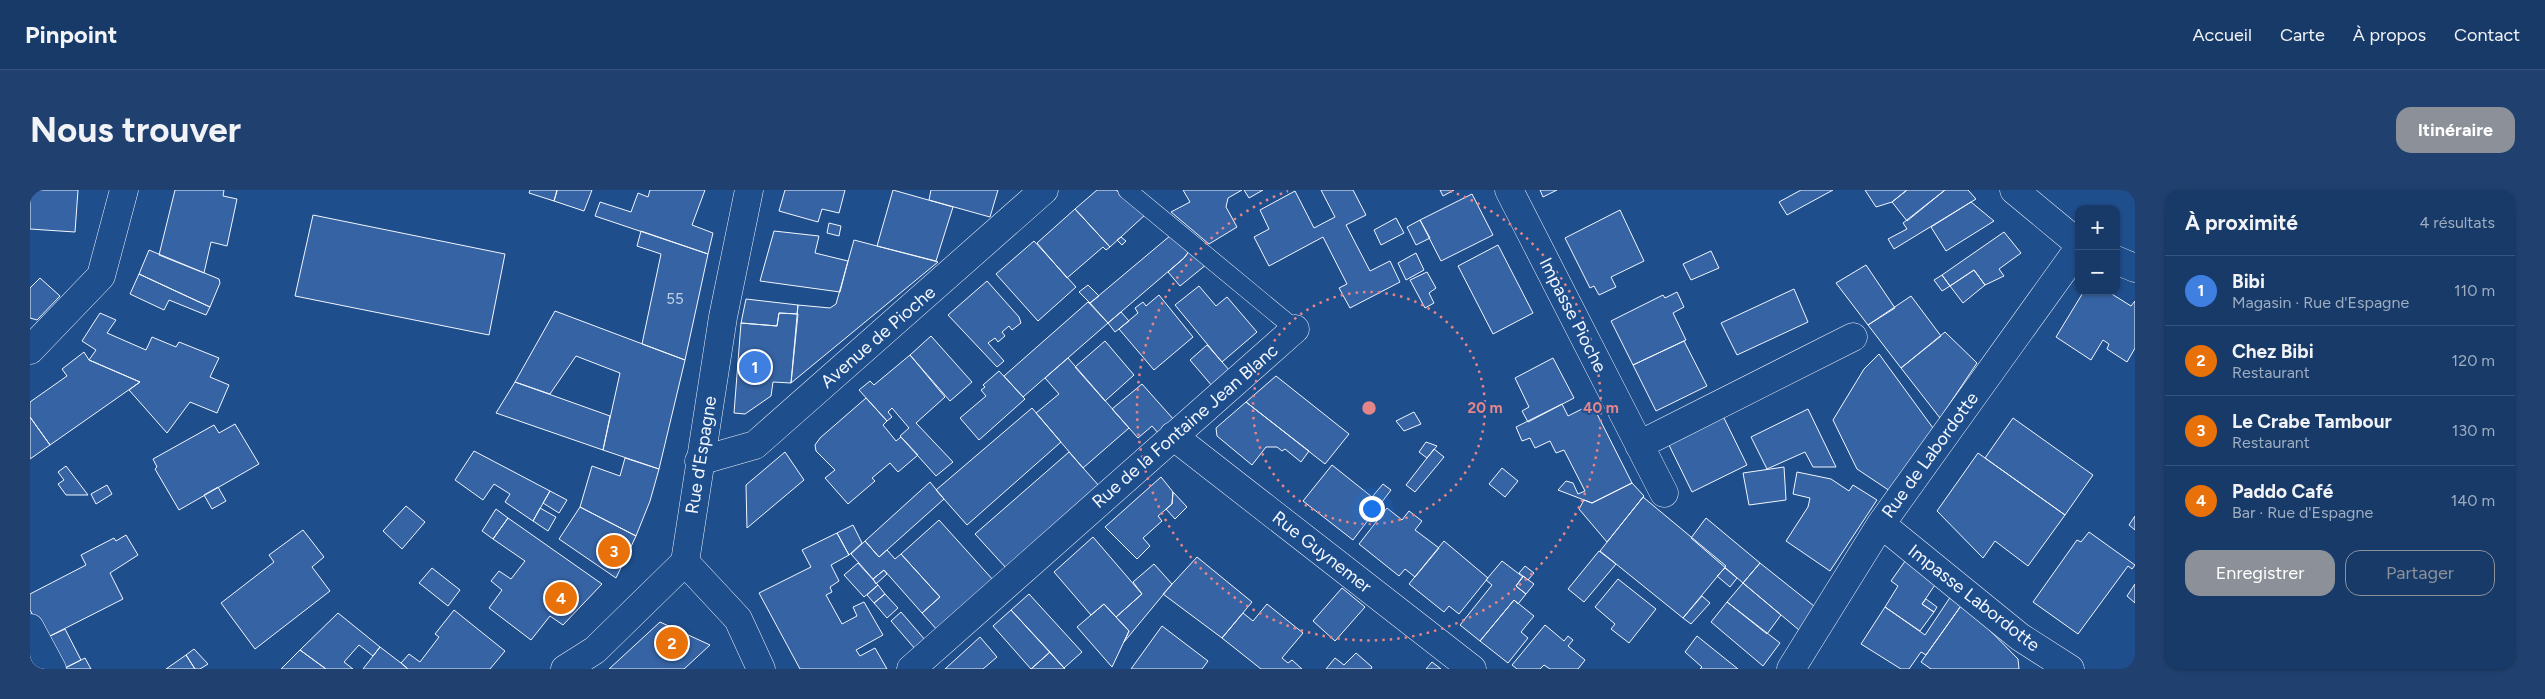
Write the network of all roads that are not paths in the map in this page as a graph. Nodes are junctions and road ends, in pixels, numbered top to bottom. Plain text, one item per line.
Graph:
1 (124, 190) edge
2 (749, 190) edge
3 (1044, 190) edge
4 (1127, 190) edge
5 (1509, 190) edge
6 (2014, 190) edge
7 (2075, 243) edge
8 (2076, 250) edge
9 (2120, 262) edge
10 (2135, 268) edge
11 (1295, 329) joint
12 (1853, 338) dead end
13 (30, 350) edge
14 (1173, 436) junction
15 (1639, 445) junction
16 (699, 461) junction
17 (1664, 493) dead end
18 (1881, 524) junction
19 (685, 562) junction
20 (30, 628) edge
21 (52, 669) edge
22 (565, 669) edge
23 (762, 669) edge
24 (911, 669) edge
25 (1472, 669) edge
26 (1791, 669) edge
27 (2070, 669) edge

1 - 13 street
2 - 16 street, Rue d'Espagne
3 - 16 street, Avenue de Pioche
4 - 11 lane, Rue de la Fontaine Jean Blanc
5 - 15 street, Impasse Pioche
6 - 7 street
8 - 18 street, Rue de Labordotte
9 - 10 street
11 - 14 street, Rue de la Fontaine Jean Blanc
12 - 15 street
14 - 24 street, Rue de la Fontaine Jean Blanc
14 - 25 street, Rue Guynemer
15 - 17 street, Impasse Pioche
16 - 19 street, Rue d'Espagne
18 - 26 street, Rue de Labordotte
18 - 27 street, Impasse Labordotte
19 - 22 street
19 - 23 street
20 - 21 street

